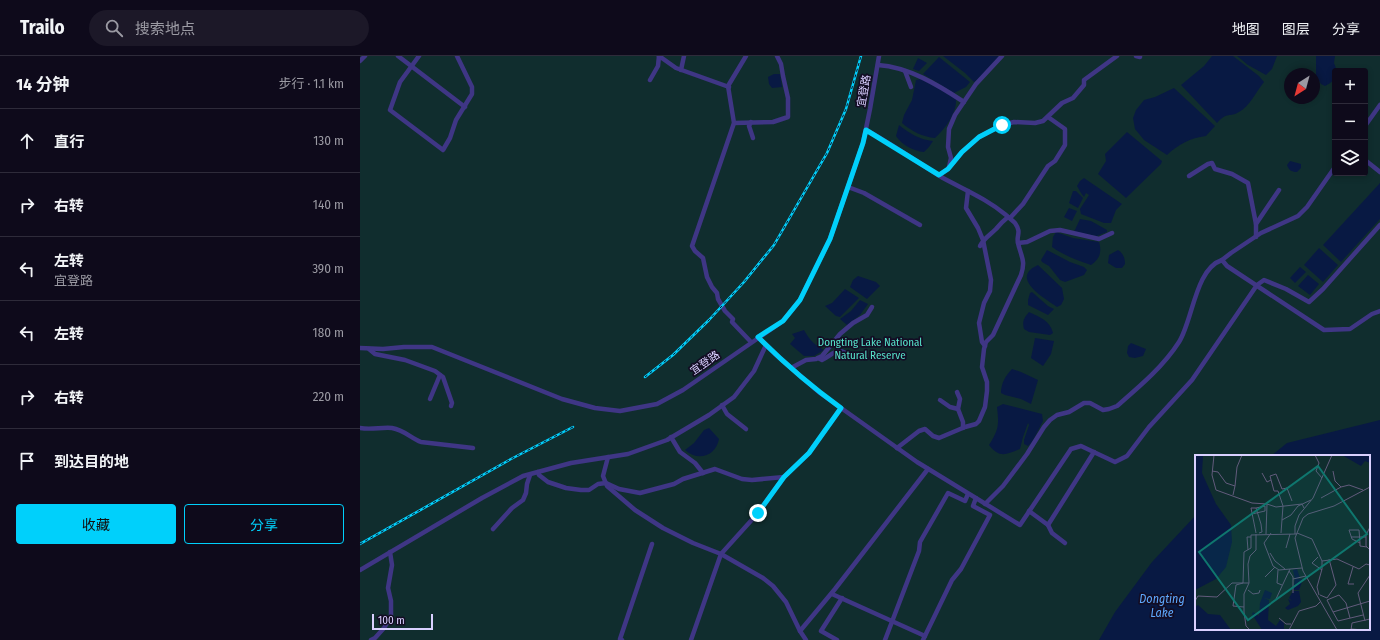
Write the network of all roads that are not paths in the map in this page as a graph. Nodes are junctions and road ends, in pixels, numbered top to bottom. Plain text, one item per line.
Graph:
1 (365, 56) edge
2 (398, 56) edge
3 (419, 56) edge
4 (457, 56) edge
5 (659, 56) edge
6 (684, 56) edge
7 (746, 56) edge
8 (777, 56) edge
9 (879, 56) edge
10 (1002, 56) edge
11 (1117, 56) edge
12 (360, 61) edge
13 (878, 65) junction
14 (411, 66) junction
15 (681, 70) junction
16 (905, 71) junction
17 (650, 80) dead end
18 (729, 87) junction
19 (911, 87) dead end
20 (964, 102) junction
21 (1380, 105) edge
22 (465, 107) junction
23 (1048, 117) junction
24 (751, 122) junction
25 (1368, 122) edge
26 (734, 123) junction
27 (866, 130) junction
28 (752, 138) dead end
29 (1368, 162) edge
30 (948, 169) junction
31 (1332, 171) edge
32 (1380, 172) edge
33 (939, 175) junction
34 (1189, 176) dead end
35 (848, 187) junction
36 (1279, 190) dead end
37 (968, 191) junction
38 (1009, 218) junction
39 (1256, 224) junction
40 (920, 225) dead end
41 (1380, 226) edge
42 (1112, 233) dead end
43 (1256, 237) junction
44 (983, 240) junction
45 (1018, 243) junction
46 (980, 246) dead end
47 (1222, 260) junction
48 (1257, 284) junction
49 (872, 307) dead end
50 (1380, 311) edge
51 (758, 337) junction
52 (751, 342) junction
53 (766, 346) junction
54 (985, 346) junction
55 (360, 348) edge
56 (369, 349) junction
57 (849, 356) dead end
58 (818, 358) junction
59 (791, 368) junction
60 (440, 375) junction
61 (958, 392) dead end
62 (430, 399) dead end
63 (940, 400) dead end
64 (722, 405) junction
65 (452, 406) dead end
66 (841, 408) junction
67 (958, 409) junction
68 (360, 428) edge
69 (963, 428) junction
70 (746, 430) dead end
71 (672, 437) junction
72 (473, 448) dead end
73 (897, 448) junction
74 (1094, 452) junction
75 (608, 457) junction
76 (928, 469) junction
77 (538, 472) junction
78 (704, 473) junction
79 (530, 476) dead end
80 (784, 477) junction
81 (606, 483) junction
82 (968, 494) junction
83 (976, 498) junction
84 (965, 501) junction
85 (985, 504) junction
86 (973, 506) junction
87 (1030, 511) junction
88 (1048, 525) junction
89 (493, 529) dead end
90 (1065, 543) dead end
91 (652, 544) dead end
92 (390, 552) junction
93 (721, 554) junction
94 (360, 570) edge
95 (832, 594) junction
96 (842, 598) junction
97 (892, 621) junction
98 (800, 631) junction
99 (924, 638) edge
100 (371, 640) edge
101 (622, 640) edge
102 (692, 640) edge
103 (806, 640) edge
104 (837, 640) edge
105 (885, 640) edge

1 - 12 street
2 - 14 street
3 - 14 street
4 - 22 street
5 - 15 street
5 - 17 street
6 - 15 street
7 - 18 street
8 - 24 street
9 - 13 street, 宜登路
10 - 20 street
11 - 23 street
13 - 16 street
13 - 27 street, 宜登路
14 - 22 street
14 - 22 street
15 - 18 street
16 - 19 street
16 - 20 street
18 - 26 street
20 - 30 street
21 - 25 street
23 - 30 street
23 - 38 street
24 - 26 street
24 - 28 street
26 - 52 street
27 - 33 street
27 - 35 street, 宜登路
29 - 32 street
30 - 33 street
31 - 43 street
33 - 37 street
34 - 39 street
35 - 40 street
35 - 51 street, 宜登路
36 - 39 street
37 - 38 street
37 - 44 street
38 - 44 street
38 - 45 street
39 - 43 street
41 - 48 street
42 - 45 street
43 - 47 street
44 - 46 street
44 - 54 street
45 - 54 street
47 - 48 street
47 - 85 street
48 - 50 street
48 - 74 street
49 - 58 street
51 - 52 street, 宜登路
51 - 53 street
52 - 56 street, 宜登路
53 - 59 street
53 - 64 street
54 - 69 street
55 - 56 street, 宜登路
56 - 60 street
57 - 58 street
58 - 59 street
59 - 66 street
60 - 62 street
60 - 65 street
61 - 67 street
63 - 67 street
64 - 70 street
64 - 71 street
66 - 73 street
66 - 80 street
67 - 69 street
68 - 72 street
69 - 73 street
71 - 75 street
71 - 78 street
73 - 76 street
74 - 87 street
74 - 88 street
75 - 77 street
75 - 81 street
76 - 82 street
76 - 95 street
77 - 81 street
77 - 92 street
78 - 80 street
78 - 81 street
79 - 89 street
80 - 93 street
81 - 93 street
82 - 83 street
82 - 84 street
83 - 85 street
83 - 86 street
84 - 86 street
84 - 97 street
85 - 87 street
86 - 99 street
87 - 88 street
88 - 90 street
91 - 101 street
92 - 94 street
92 - 100 street
93 - 98 street
93 - 102 street
95 - 96 street
95 - 98 street
96 - 97 street
96 - 104 street
97 - 99 street
97 - 105 street
98 - 103 street

